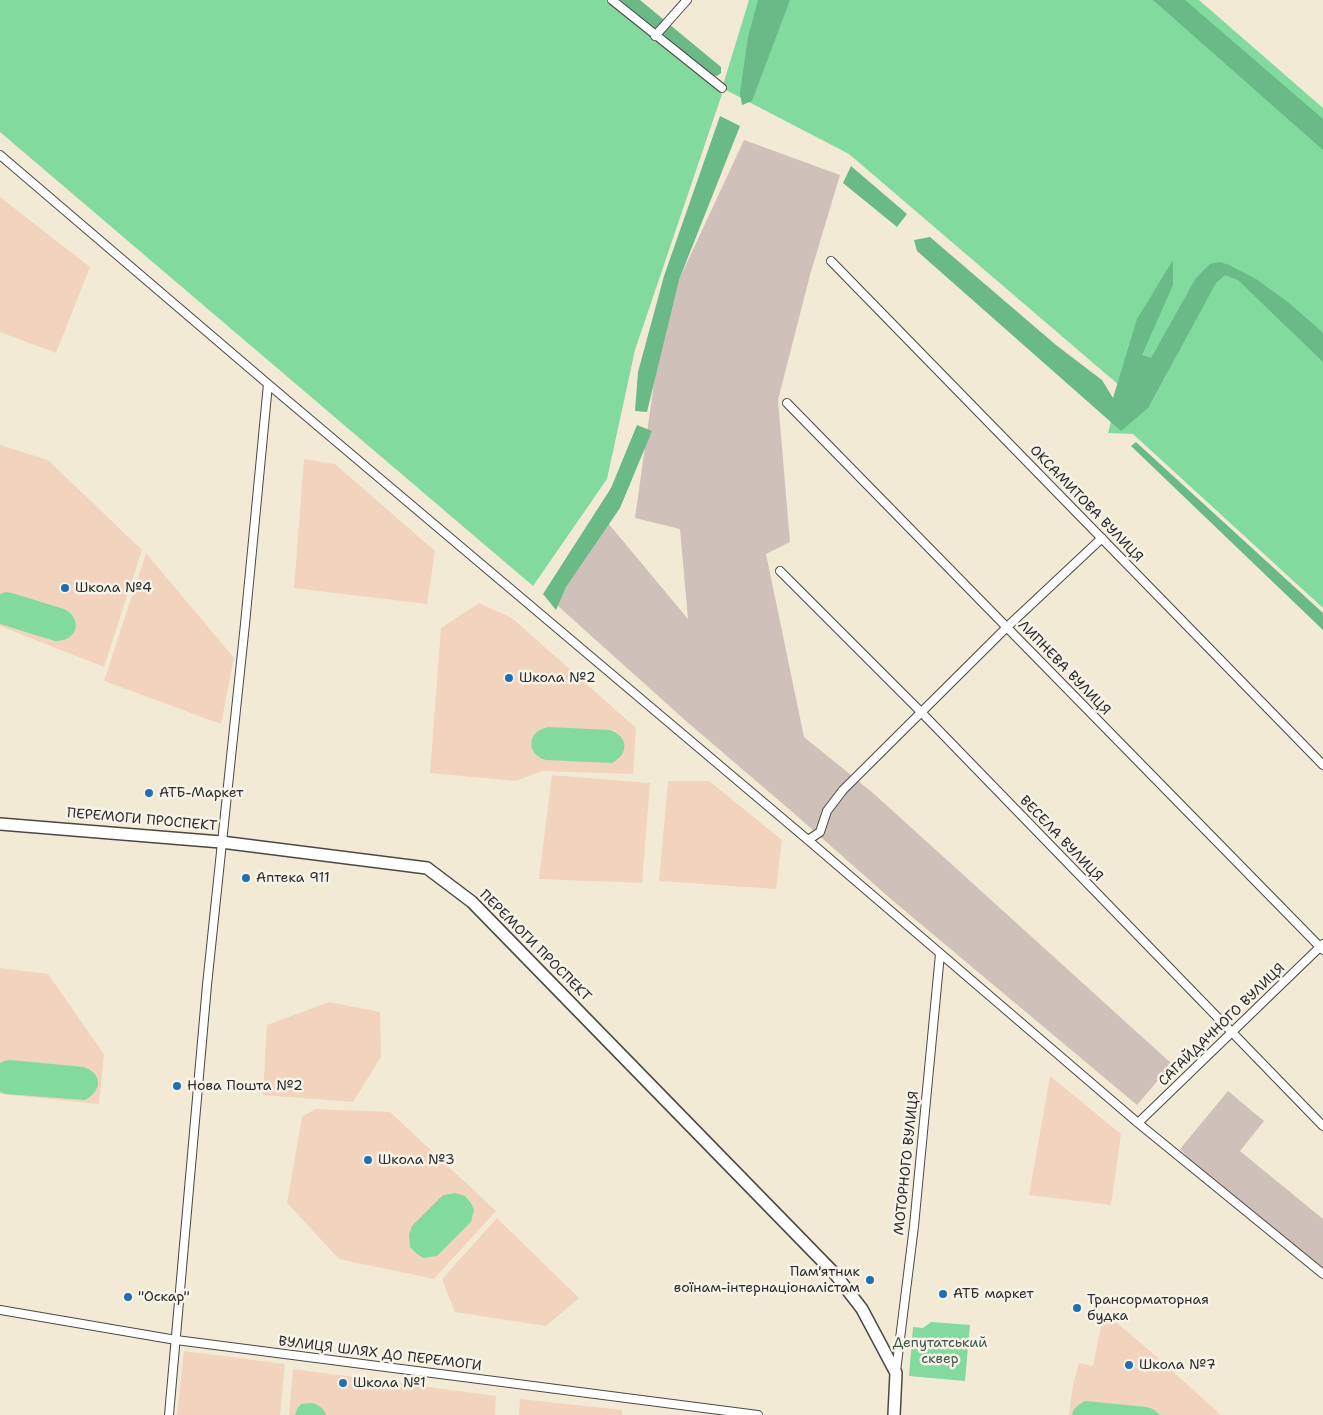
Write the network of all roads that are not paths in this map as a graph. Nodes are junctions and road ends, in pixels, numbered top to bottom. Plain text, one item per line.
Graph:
1 (612, 0) edge
2 (687, 0) edge
3 (655, 36) junction
4 (722, 88) dead end
5 (0, 155) edge
6 (831, 261) dead end
7 (268, 384) junction
8 (788, 403) dead end
9 (1102, 538) junction
10 (780, 571) dead end
11 (1007, 627) junction
12 (922, 713) junction
13 (1323, 764) edge
14 (0, 824) edge
15 (808, 840) junction
16 (221, 842) junction
17 (1322, 947) edge
18 (940, 954) junction
19 (1232, 1033) junction
20 (1138, 1123) junction
21 (1323, 1126) edge
22 (1323, 1274) edge
23 (0, 1310) edge
24 (176, 1340) junction
25 (896, 1373) junction
26 (169, 1415) edge
27 (758, 1415) edge
28 (894, 1415) edge

1 - 3 street
2 - 3 street
3 - 4 street
5 - 7 street
6 - 9 street, ОКСАМИТОВА ВУЛИЦЯ
7 - 15 street
7 - 16 street
8 - 11 street, ЛИПНЕВА ВУЛИЦЯ
9 - 11 street
9 - 13 street, ОКСАМИТОВА ВУЛИЦЯ
10 - 12 street, ВЕСЕЛА ВУЛИЦЯ
11 - 12 street
11 - 17 street, ЛИПНЕВА ВУЛИЦЯ
12 - 15 street
12 - 19 street, ВЕСЕЛА ВУЛИЦЯ
14 - 16 street, ПЕРЕМОГИ ПРОСПЕКТ
15 - 18 street
16 - 24 street
16 - 25 street, ПЕРЕМОГИ ПРОСПЕКТ
17 - 19 street, САГАЙДАЧНОГО ВУЛИЦЯ
18 - 20 street
18 - 25 street, МОТОРНОГО ВУЛИЦЯ
19 - 20 street, САГАЙДАЧНОГО ВУЛИЦЯ
19 - 21 street, ВЕСЕЛА ВУЛИЦЯ
20 - 22 street
23 - 24 street, ВУЛИЦЯ ШЛЯХ ДО ПЕРЕМОГИ
24 - 26 street
24 - 27 street, ВУЛИЦЯ ШЛЯХ ДО ПЕРЕМОГИ
25 - 28 street

